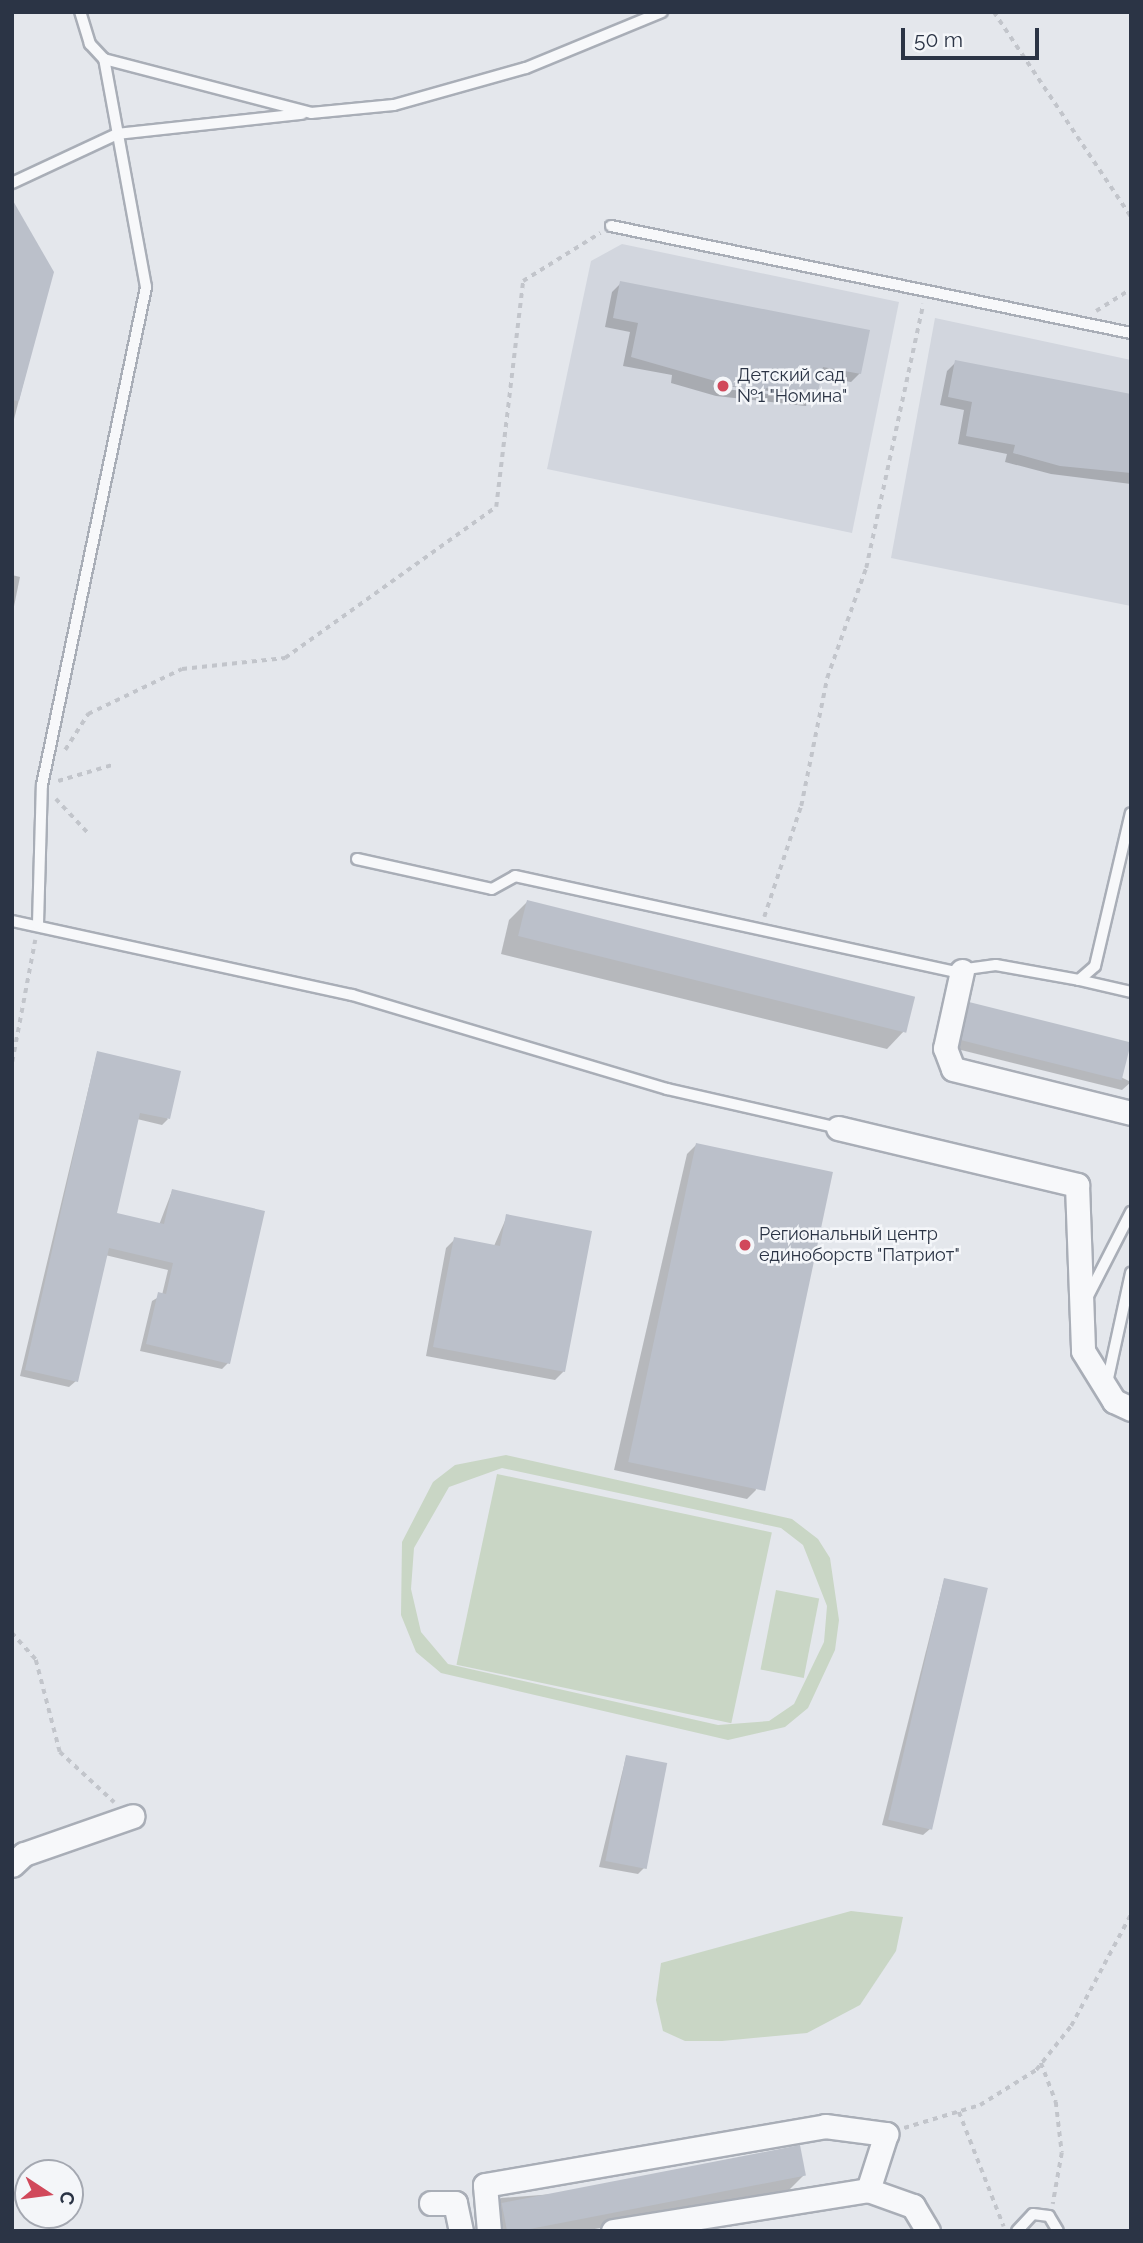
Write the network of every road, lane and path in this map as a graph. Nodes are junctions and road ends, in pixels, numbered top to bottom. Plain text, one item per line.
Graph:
1 (80, 12) edge
2 (662, 12) edge
3 (995, 12) edge
4 (104, 59) junction
5 (311, 113) junction
6 (117, 134) junction
7 (12, 183) edge
8 (1131, 217) edge
9 (611, 226) joint
10 (1131, 289) edge
11 (926, 291) junction
12 (1063, 319) junction
13 (1131, 333) edge
14 (62, 755) dead end
15 (112, 765) dead end
16 (42, 785) junction
17 (1131, 813) edge
18 (88, 833) dead end
19 (357, 859) dead end
20 (12, 921) edge
21 (38, 924) junction
22 (761, 930) junction
23 (962, 971) junction
24 (1079, 980) junction
25 (1131, 992) edge
26 (12, 1062) edge
27 (1131, 1113) edge
28 (838, 1128) joint
29 (1131, 1212) edge
30 (1131, 1273) edge
31 (1080, 1311) junction
32 (1106, 1388) junction
33 (1131, 1409) edge
34 (12, 1633) edge
35 (133, 1816) joint
36 (16, 1855) edge
37 (1131, 1914) edge
38 (1041, 2063) junction
39 (959, 2112) junction
40 (886, 2134) junction
41 (868, 2190) junction
42 (431, 2203) dead end
43 (1049, 2216) junction
44 (461, 2231) edge
45 (489, 2231) edge
46 (613, 2231) edge
47 (928, 2231) edge
48 (1005, 2231) edge
49 (1017, 2231) edge
50 (1058, 2231) edge

1 - 4 lane
2 - 5 lane
3 - 8 path
4 - 5 lane
4 - 6 lane
5 - 6 lane
6 - 7 lane
6 - 16 lane
9 - 11 lane
9 - 14 path
10 - 12 path
11 - 12 lane
11 - 22 path
12 - 13 lane
15 - 16 path
16 - 18 path
16 - 21 lane
17 - 24 lane
19 - 22 lane
20 - 21 lane
21 - 26 path
21 - 28 lane
22 - 23 lane
23 - 24 lane
23 - 27 street
24 - 25 lane
28 - 31 street
29 - 31 lane
30 - 32 lane
31 - 32 street
32 - 33 street
34 - 35 path
35 - 36 street
37 - 38 path
38 - 39 path
38 - 43 path
39 - 40 path
39 - 48 path
40 - 41 street
40 - 45 street
41 - 46 street
41 - 47 street
42 - 44 street
43 - 49 lane
43 - 50 lane

